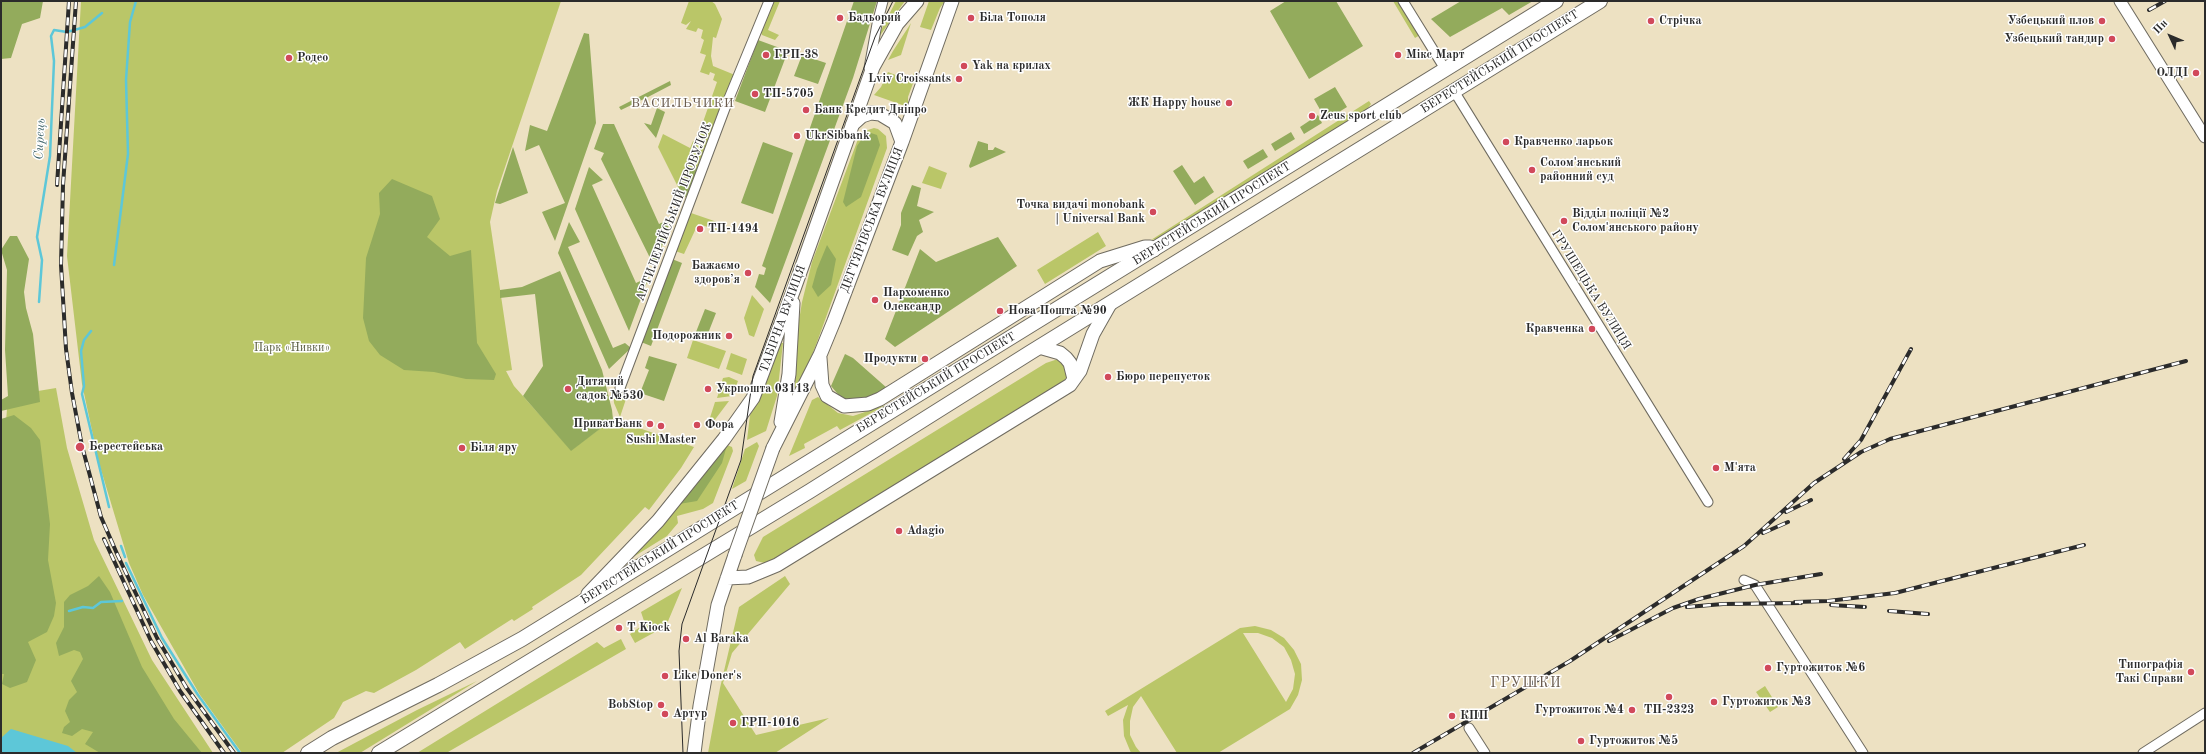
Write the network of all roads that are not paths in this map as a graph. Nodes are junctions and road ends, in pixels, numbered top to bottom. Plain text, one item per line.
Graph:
1 (769, 1) edge
2 (884, 1) edge
3 (917, 1) edge
4 (952, 1) edge
5 (1403, 1) edge
6 (1556, 1) edge
7 (1600, 1) edge
8 (2120, 1) edge
9 (1445, 69) junction
10 (867, 82) junction
11 (1454, 91) junction
12 (852, 125) junction
13 (2205, 137) edge
14 (902, 142) junction
15 (1154, 250) junction
16 (794, 289) junction
17 (1110, 304) junction
18 (1039, 347) junction
19 (820, 355) junction
20 (1074, 379) junction
21 (620, 388) dead end
22 (778, 433) junction
23 (1708, 502) dead end
24 (727, 578) junction
25 (1744, 580) dead end
26 (575, 606) junction
27 (2205, 713) edge
28 (1469, 728) dead end
29 (308, 753) edge
30 (380, 753) edge
31 (694, 753) edge
32 (1485, 753) edge
33 (1863, 753) edge
34 (2143, 753) edge

1 - 21 street, АРТИЛЕРІЙСЬКИЙ ПРОВУЛОК
2 - 10 street, ТАБІРНА ВУЛИЦЯ
3 - 10 main road
4 - 14 main road, ДЕГТЯРІВСЬКА ВУЛИЦЯ
5 - 9 street
6 - 9 main road, БЕРЕСТЕЙСЬКИЙ ПРОСПЕКТ
7 - 11 main road, БЕРЕСТЕЙСЬКИЙ ПРОСПЕКТ
8 - 13 street
9 - 15 main road, БЕРЕСТЕЙСЬКИЙ ПРОСПЕКТ
10 - 12 main road, ТАБІРНА ВУЛИЦЯ
11 - 17 main road, БЕРЕСТЕЙСЬКИЙ ПРОСПЕКТ
11 - 23 street, ГРУШЕЦЬКА ВУЛИЦЯ
12 - 14 main road
12 - 16 main road, ТАБІРНА ВУЛИЦЯ
14 - 19 main road, ДЕГТЯРІВСЬКА ВУЛИЦЯ
15 - 19 main road
15 - 26 main road, БЕРЕСТЕЙСЬКИЙ ПРОСПЕКТ
16 - 22 main road, ДЕГТЯРІВСЬКА ВУЛИЦЯ
16 - 26 main road, ТАБІРНА ВУЛИЦЯ
17 - 18 main road, БЕРЕСТЕЙСЬКИЙ ПРОСПЕКТ
17 - 20 main road
18 - 20 main road
18 - 30 main road, БЕРЕСТЕЙСЬКИЙ ПРОСПЕКТ
19 - 22 main road, ДЕГТЯРІВСЬКА ВУЛИЦЯ
20 - 24 main road
22 - 24 main road, ДЕГТЯРІВСЬКА ВУЛИЦЯ, bridge
24 - 31 main road, ДЕГТЯРІВСЬКА ВУЛИЦЯ
25 - 33 street
26 - 29 main road, БЕРЕСТЕЙСЬКИЙ ПРОСПЕКТ
27 - 34 street
28 - 32 street

